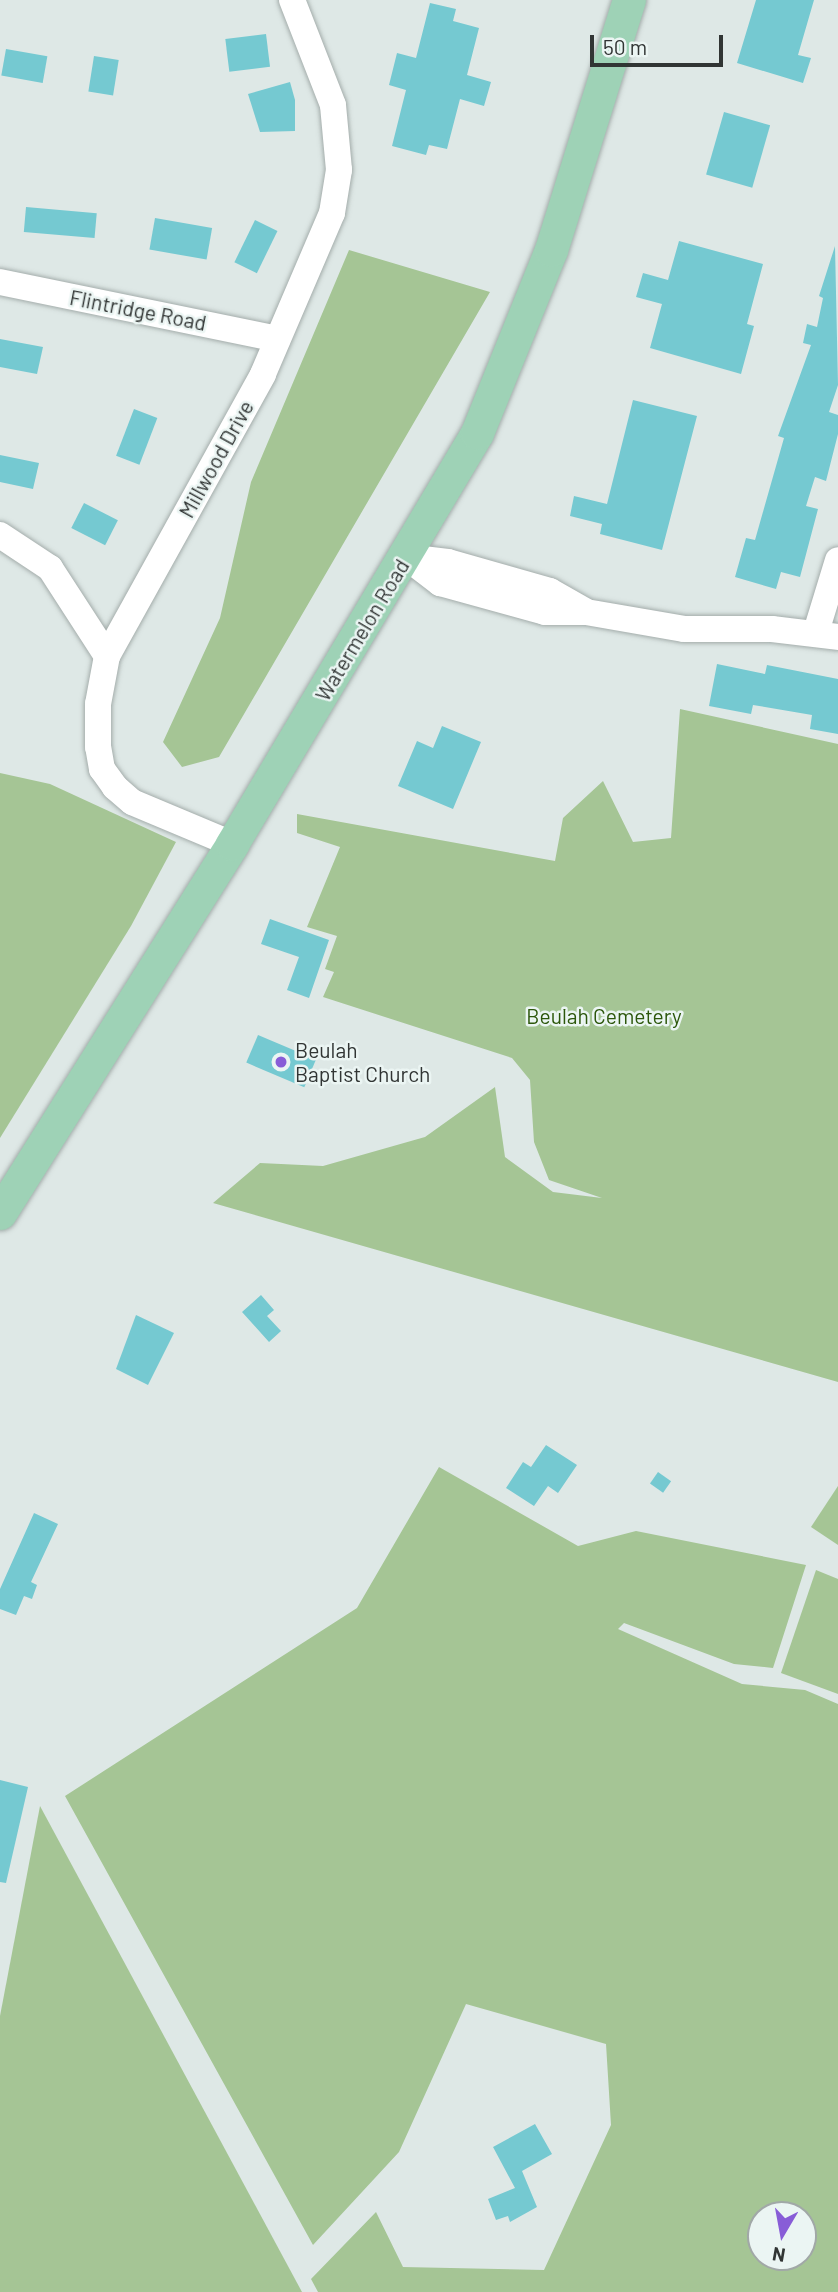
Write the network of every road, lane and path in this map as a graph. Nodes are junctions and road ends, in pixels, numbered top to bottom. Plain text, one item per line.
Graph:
1 (292, 0) edge
2 (629, 0) edge
3 (0, 282) edge
4 (277, 339) junction
5 (0, 535) edge
6 (406, 556) junction
7 (838, 560) edge
8 (827, 635) edge
9 (107, 656) junction
10 (232, 844) junction
11 (0, 1213) edge

1 - 4 street, Millwood Drive
2 - 6 main road, Watermelon Road
3 - 4 street, Flintridge Road
4 - 9 street, Millwood Drive
5 - 9 street
6 - 8 street
6 - 10 main road, Watermelon Road
7 - 8 street
9 - 10 street, Millwood Drive
10 - 11 main road, Watermelon Road

